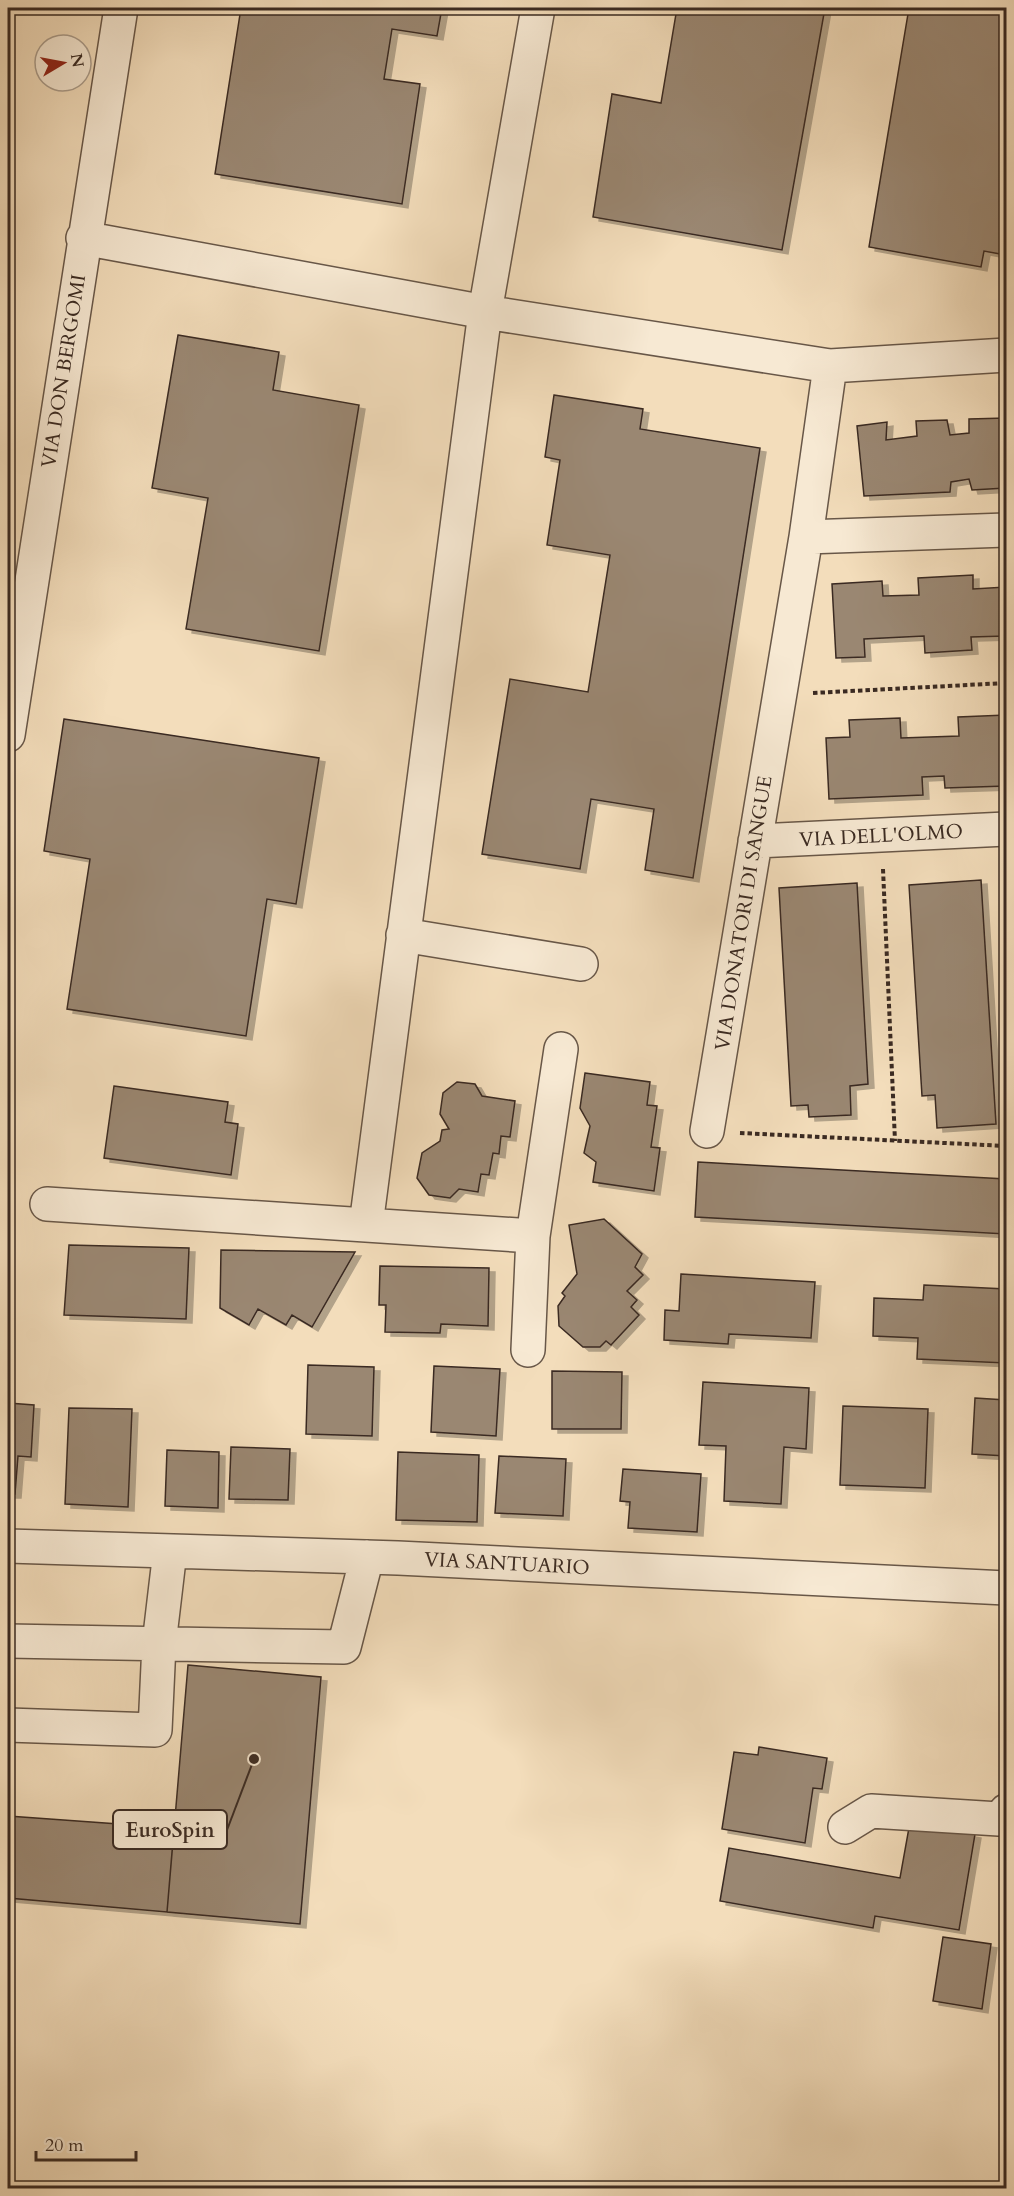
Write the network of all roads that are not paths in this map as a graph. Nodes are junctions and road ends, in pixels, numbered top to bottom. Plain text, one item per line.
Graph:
1 (121, 8) edge
2 (538, 8) edge
3 (83, 238) junction
4 (485, 312) junction
5 (1006, 356) edge
6 (830, 366) junction
7 (1006, 530) edge
8 (806, 537) junction
9 (8, 735) edge
10 (1006, 829) edge
11 (755, 841) junction
12 (403, 935) junction
13 (581, 964) dead end
14 (561, 1049) dead end
15 (707, 1131) road end
16 (47, 1204) dead end
17 (366, 1226) junction
18 (533, 1236) junction
19 (528, 1350) dead end
20 (8, 1546) edge
21 (170, 1551) junction
22 (367, 1557) junction
23 (1006, 1588) edge
24 (8, 1641) edge
25 (159, 1644) junction
26 (8, 1725) edge
27 (1006, 1811) edge
28 (845, 1827) dead end

1 - 3 street, VIA DON BERGOMI
2 - 4 street
3 - 4 street
3 - 9 street, VIA DON BERGOMI
4 - 6 street
4 - 12 street
5 - 6 street
6 - 8 street, VIA DONATORI DI SANGUE
7 - 8 street
8 - 11 street, VIA DONATORI DI SANGUE
10 - 11 street, VIA DELL'OLMO
11 - 15 street, VIA DONATORI DI SANGUE
12 - 13 street
12 - 17 street
14 - 18 street
16 - 17 street
17 - 18 street
18 - 19 street
20 - 21 street, VIA SANTUARIO
21 - 22 street, VIA SANTUARIO
21 - 25 street
22 - 23 street, VIA SANTUARIO
22 - 25 street
24 - 25 street
25 - 26 street
27 - 28 street

